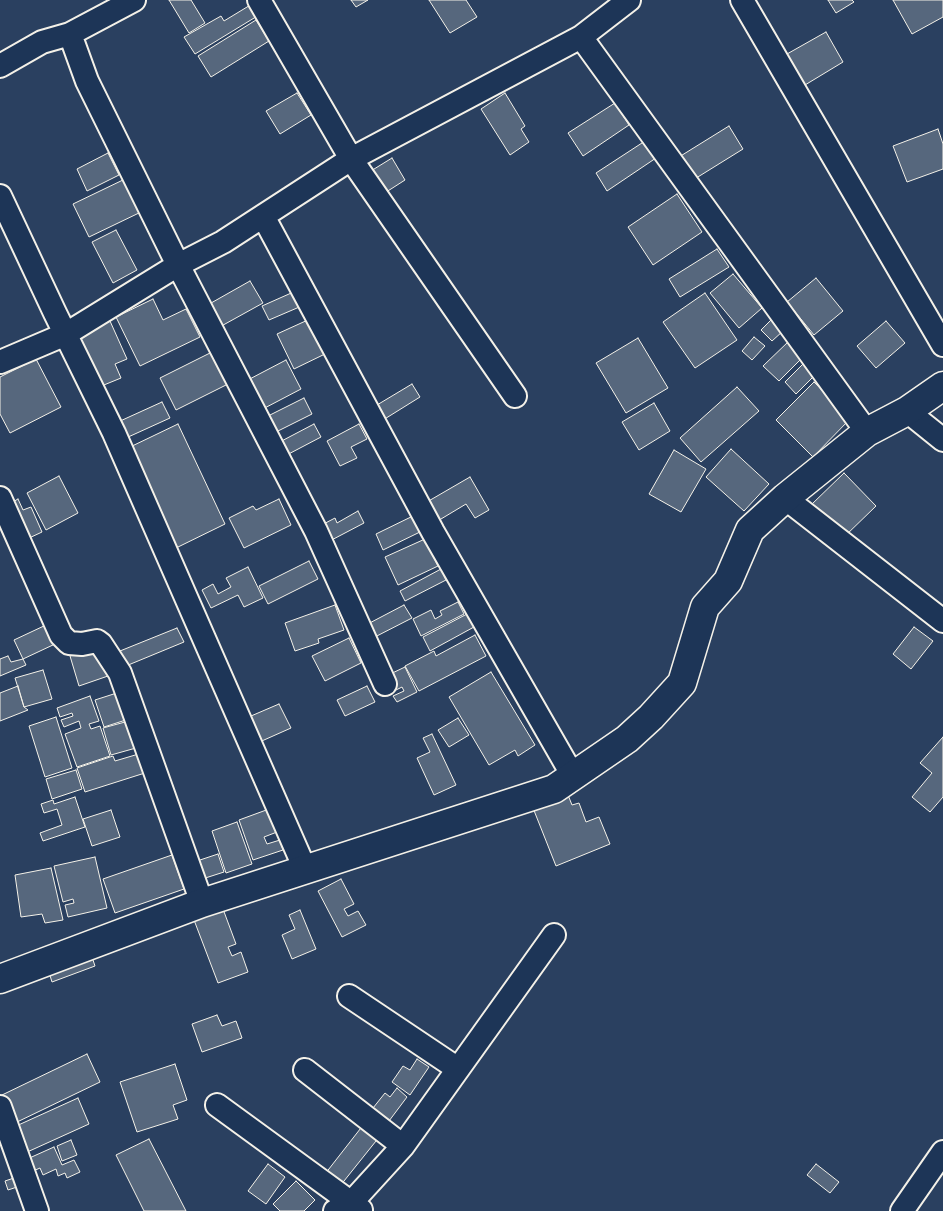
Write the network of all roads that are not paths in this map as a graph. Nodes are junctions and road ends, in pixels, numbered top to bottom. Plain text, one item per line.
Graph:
1 (134, 0) edge
2 (260, 0) edge
3 (629, 0) edge
4 (742, 0) edge
5 (70, 34) junction
6 (581, 37) junction
7 (0, 66) edge
8 (351, 159) junction
9 (0, 196) edge
10 (263, 216) junction
11 (178, 265) junction
12 (66, 334) junction
13 (943, 345) edge
14 (0, 362) edge
15 (943, 386) edge
16 (515, 396) dead end
17 (907, 412) junction
18 (867, 432) junction
19 (943, 440) edge
20 (0, 498) edge
21 (785, 498) junction
22 (943, 621) edge
23 (385, 684) dead end
24 (573, 776) junction
25 (305, 869) junction
26 (202, 903) junction
27 (554, 936) dead end
28 (0, 979) edge
29 (348, 996) dead end
30 (458, 1069) junction
31 (304, 1070) dead end
32 (217, 1105) dead end
33 (0, 1107) edge
34 (403, 1146) junction
35 (943, 1152) edge
36 (349, 1208) edge
37 (37, 1211) edge
38 (902, 1211) edge

1 - 5 street
2 - 8 street
3 - 6 street
4 - 13 street
5 - 7 street
5 - 11 street
6 - 8 street
6 - 18 street
8 - 10 street
8 - 16 street
9 - 12 street
10 - 11 street
10 - 24 street
11 - 12 street
11 - 23 street
12 - 14 street
12 - 25 street
15 - 17 street
17 - 18 street
17 - 19 street
18 - 21 street
20 - 26 street
21 - 22 street
21 - 24 street
24 - 25 street
25 - 26 street
26 - 28 street
27 - 30 street
29 - 30 street
30 - 34 street
31 - 34 street
32 - 36 street
33 - 37 street
34 - 36 street
35 - 38 street

